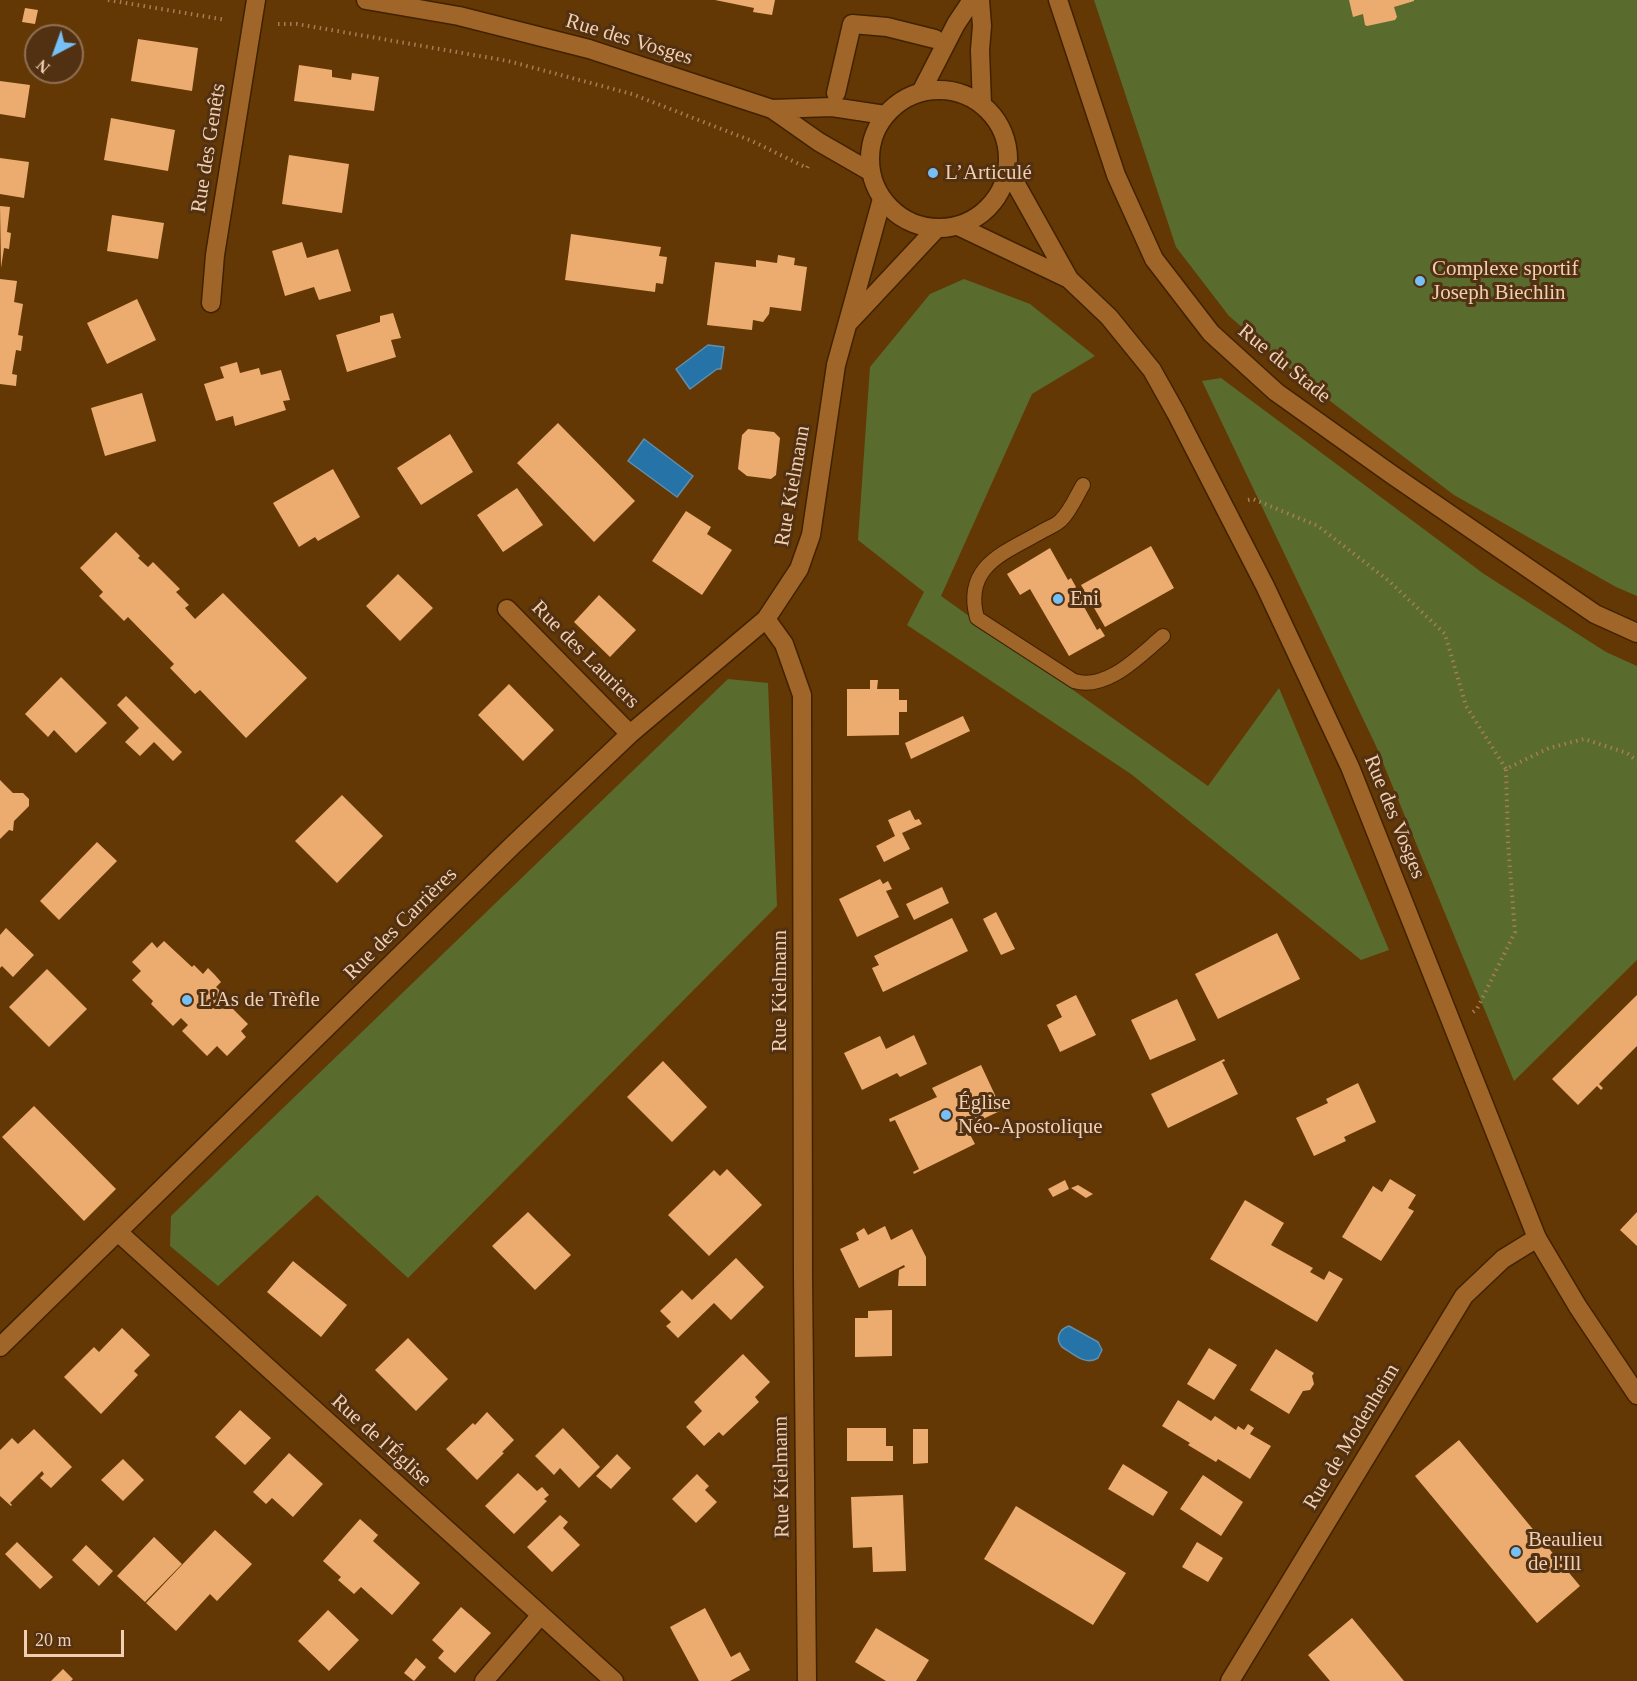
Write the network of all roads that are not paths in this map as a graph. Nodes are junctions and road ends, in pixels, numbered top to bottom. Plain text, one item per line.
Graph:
1 (256, 0) edge
2 (366, 0) edge
3 (972, 0) edge
4 (980, 0) edge
5 (1058, 0) edge
6 (935, 39) dead end
7 (921, 92) junction
8 (836, 93) dead end
9 (982, 105) junction
10 (772, 109) junction
11 (885, 115) junction
12 (1008, 170) junction
13 (871, 172) junction
14 (882, 199) junction
15 (958, 226) junction
16 (936, 229) junction
17 (1069, 279) junction
18 (211, 303) dead end
19 (847, 325) junction
20 (1083, 485) dead end
21 (507, 609) dead end
22 (766, 619) junction
23 (1637, 633) edge
24 (1163, 636) dead end
25 (630, 734) junction
26 (119, 1233) junction
27 (1537, 1238) junction
28 (0, 1347) edge
29 (1637, 1395) edge
30 (540, 1616) junction
31 (484, 1681) edge
32 (614, 1681) edge
33 (807, 1681) edge
34 (1230, 1681) edge

1 - 18 street, Rue des Genêts
2 - 10 street, Rue des Vosges
3 - 7 street
4 - 9 street
5 - 23 street, Rue du Stade
6 - 8 street
7 - 9 street, Rue des Vosges
7 - 11 street, Rue des Vosges
9 - 12 street, Rue des Vosges
10 - 11 street, Rue des Vosges
10 - 13 street, Rue des Vosges
11 - 13 street, Rue des Vosges
12 - 15 street, Rue des Vosges
12 - 17 street, Rue des Vosges
13 - 14 street, Rue des Vosges
14 - 16 street, Rue des Vosges
14 - 19 street, Rue Kielmann
15 - 16 street, Rue des Vosges
15 - 17 street, Rue des Vosges
16 - 19 street, Rue Kielmann
17 - 27 street, Rue des Vosges
19 - 22 street, Rue Kielmann
20 - 24 lane
21 - 25 street, Rue des Lauriers
22 - 25 street, Rue des Carrières
22 - 33 street, Rue Kielmann
25 - 26 street, Rue des Carrières
26 - 28 street, Rue des Carrières
26 - 30 street, Rue de l'Église
27 - 29 street, Rue des Vosges
27 - 34 street, Rue de Modenheim
30 - 31 street
30 - 32 street, Rue de l'Église

